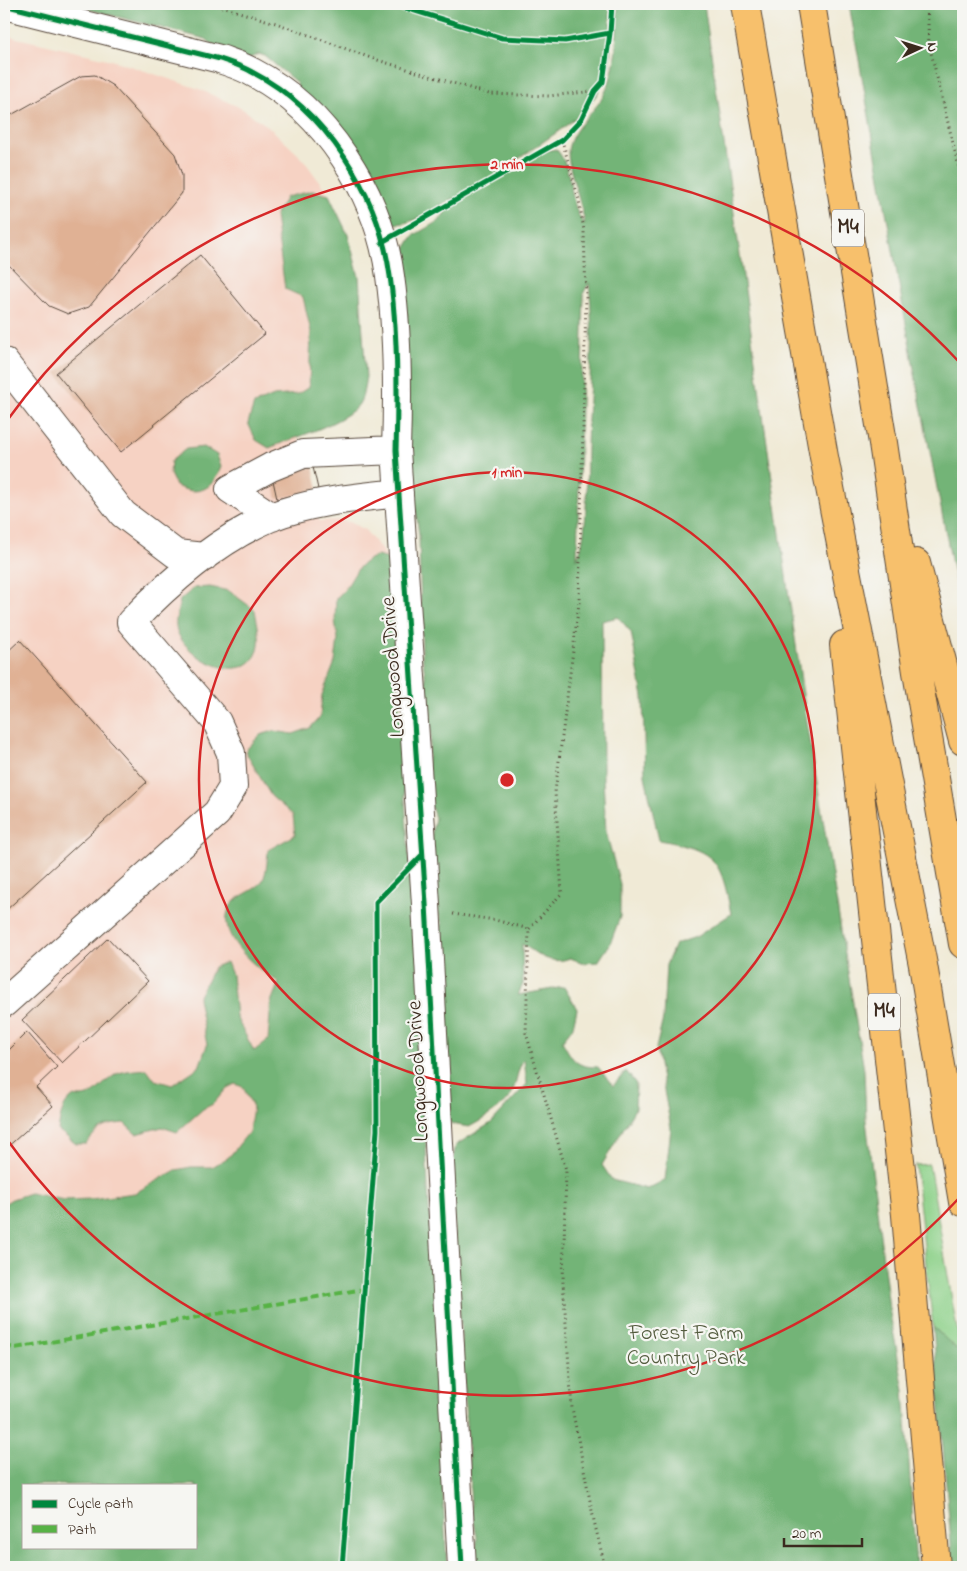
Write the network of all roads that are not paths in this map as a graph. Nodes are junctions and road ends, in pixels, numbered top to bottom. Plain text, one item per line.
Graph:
1 (745, 4) edge
2 (4, 5) edge
3 (812, 8) edge
4 (4, 362) edge
5 (883, 443) junction
6 (396, 450) junction
7 (824, 457) junction
8 (398, 493) junction
9 (272, 517) junction
10 (204, 557) junction
11 (963, 742) edge
12 (963, 944) edge
13 (4, 1003) edge
14 (963, 1202) edge
15 (462, 1567) edge
16 (936, 1567) edge

1 - 7 highway, M4
2 - 6 street, Longwood Drive
3 - 5 highway, M4
4 - 10 street
5 - 11 highway, M4
5 - 12 highway, M4
6 - 8 street, Longwood Drive
6 - 9 street
7 - 14 highway, M4
7 - 16 highway, M4
8 - 9 street
8 - 15 street, Longwood Drive
9 - 10 street
10 - 13 street

